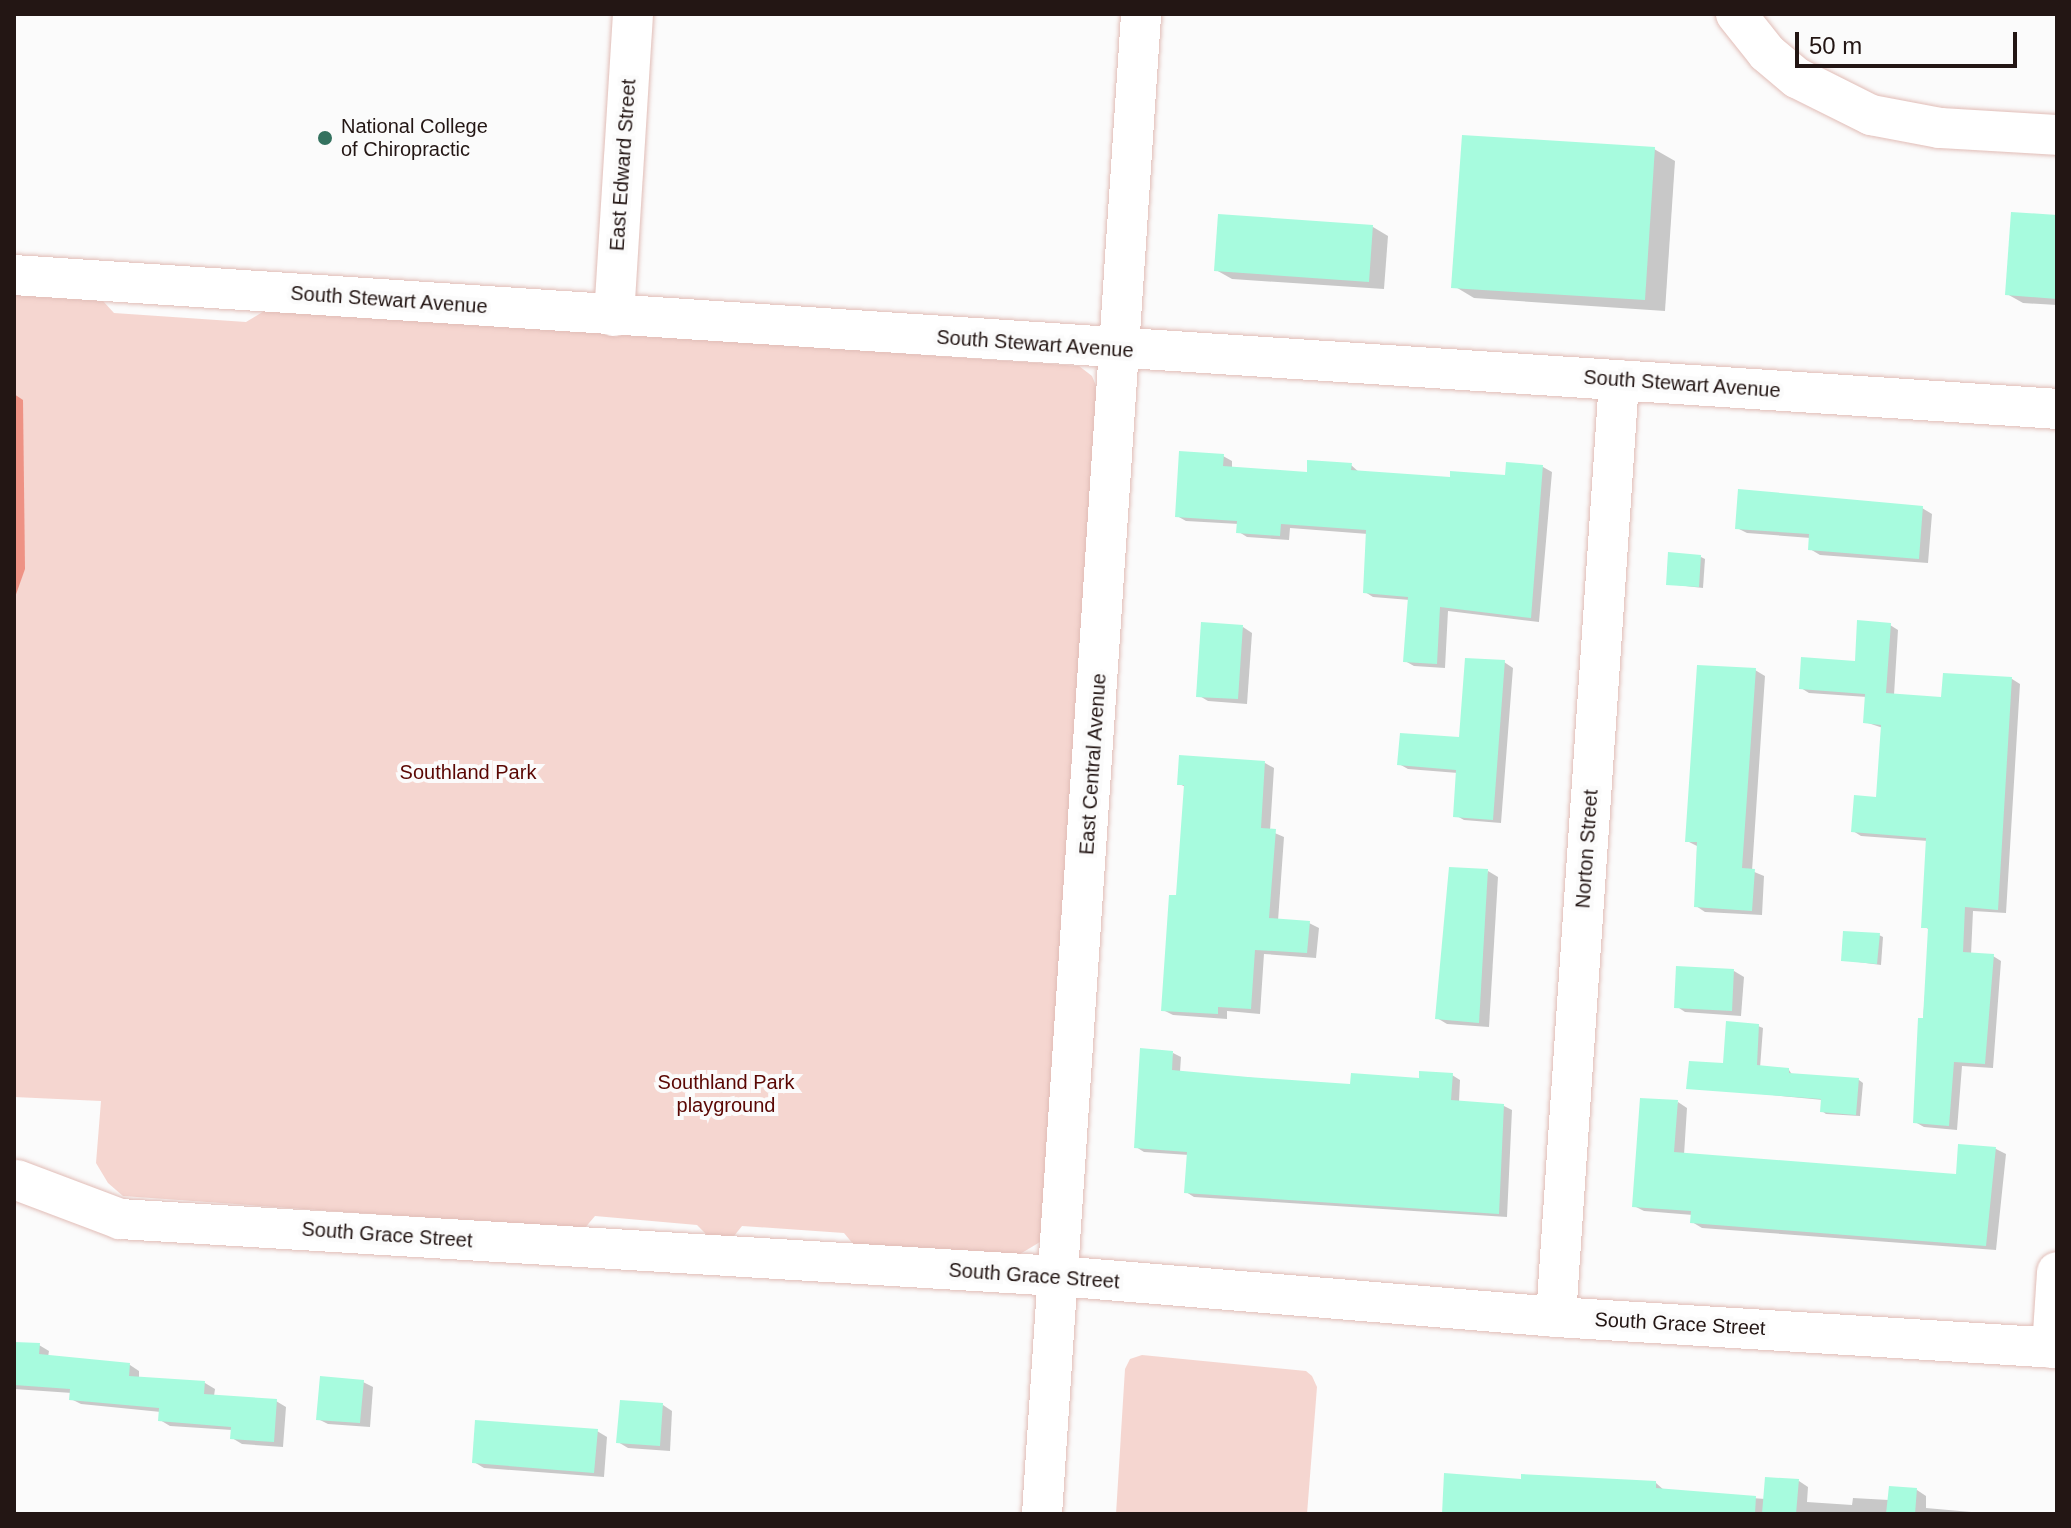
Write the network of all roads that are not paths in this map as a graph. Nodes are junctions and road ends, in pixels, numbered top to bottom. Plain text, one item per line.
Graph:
1 (633, 14) edge
2 (1141, 14) edge
3 (1736, 14) edge
4 (2057, 135) edge
5 (14, 275) edge
6 (614, 316) junction
7 (1121, 350) junction
8 (1619, 380) junction
9 (2057, 409) edge
10 (17, 1180) dead end
11 (2057, 1272) edge
12 (1058, 1276) junction
13 (1556, 1317) junction
14 (2054, 1348) edge
15 (1042, 1514) edge

1 - 6 street, East Edward Street
2 - 7 street, East Central Avenue
3 - 4 street
5 - 6 street, South Stewart Avenue
6 - 7 street, South Stewart Avenue
7 - 8 street, South Stewart Avenue
7 - 12 street, East Central Avenue
8 - 9 street, South Stewart Avenue
8 - 13 street, Norton Street
10 - 12 street, South Grace Street
11 - 14 street
12 - 13 street, South Grace Street
12 - 15 street, East Central Avenue
13 - 14 street, South Grace Street

